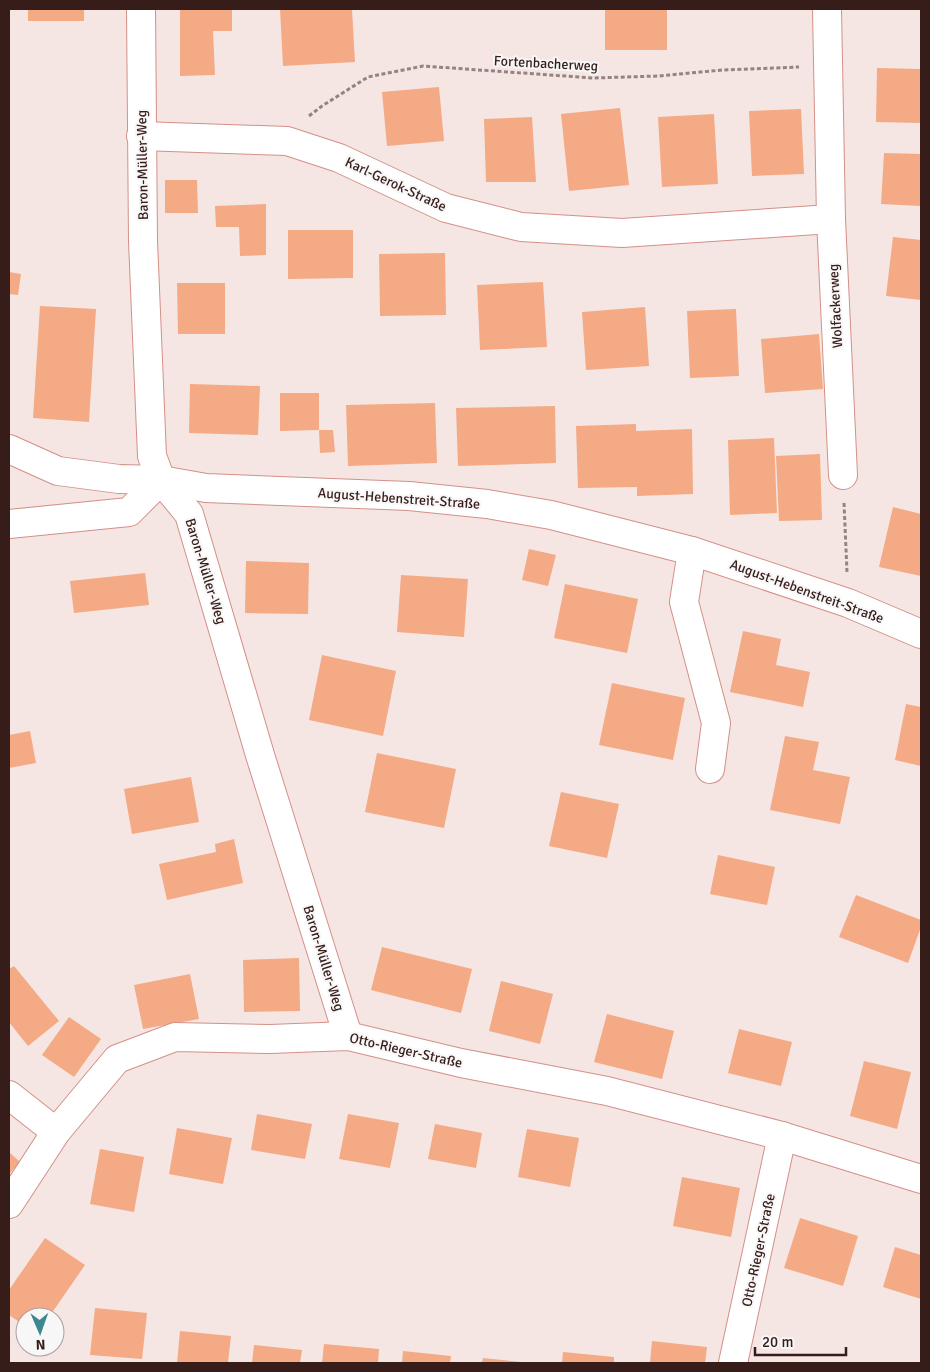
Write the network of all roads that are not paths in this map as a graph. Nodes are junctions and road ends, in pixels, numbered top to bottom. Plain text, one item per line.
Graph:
1 (141, 9) edge
2 (827, 9) edge
3 (141, 136) junction
4 (831, 219) junction
5 (9, 449) edge
6 (843, 475) road end
7 (161, 480) junction
8 (9, 524) edge
9 (692, 551) junction
10 (921, 634) edge
11 (710, 769) dead end
12 (348, 1036) junction
13 (9, 1095) edge
14 (56, 1132) junction
15 (782, 1136) junction
16 (921, 1179) edge
17 (9, 1204) edge
18 (733, 1363) edge

1 - 3 street, Baron-Müller-Weg
2 - 4 street, Wolfackerweg
3 - 4 street, Karl-Gerok-Straße
3 - 7 street, Baron-Müller-Weg
4 - 6 street, Wolfackerweg
5 - 7 street, August-Hebenstreit-Straße
7 - 8 street
7 - 9 street, August-Hebenstreit-Straße
7 - 12 street, Baron-Müller-Weg
9 - 10 street, August-Hebenstreit-Straße
9 - 11 street
12 - 14 street, Otto-Rieger-Straße
12 - 15 street, Otto-Rieger-Straße
13 - 14 street
14 - 17 street, Otto-Rieger-Straße
15 - 16 street, Otto-Rieger-Straße
15 - 18 street, Otto-Rieger-Straße

